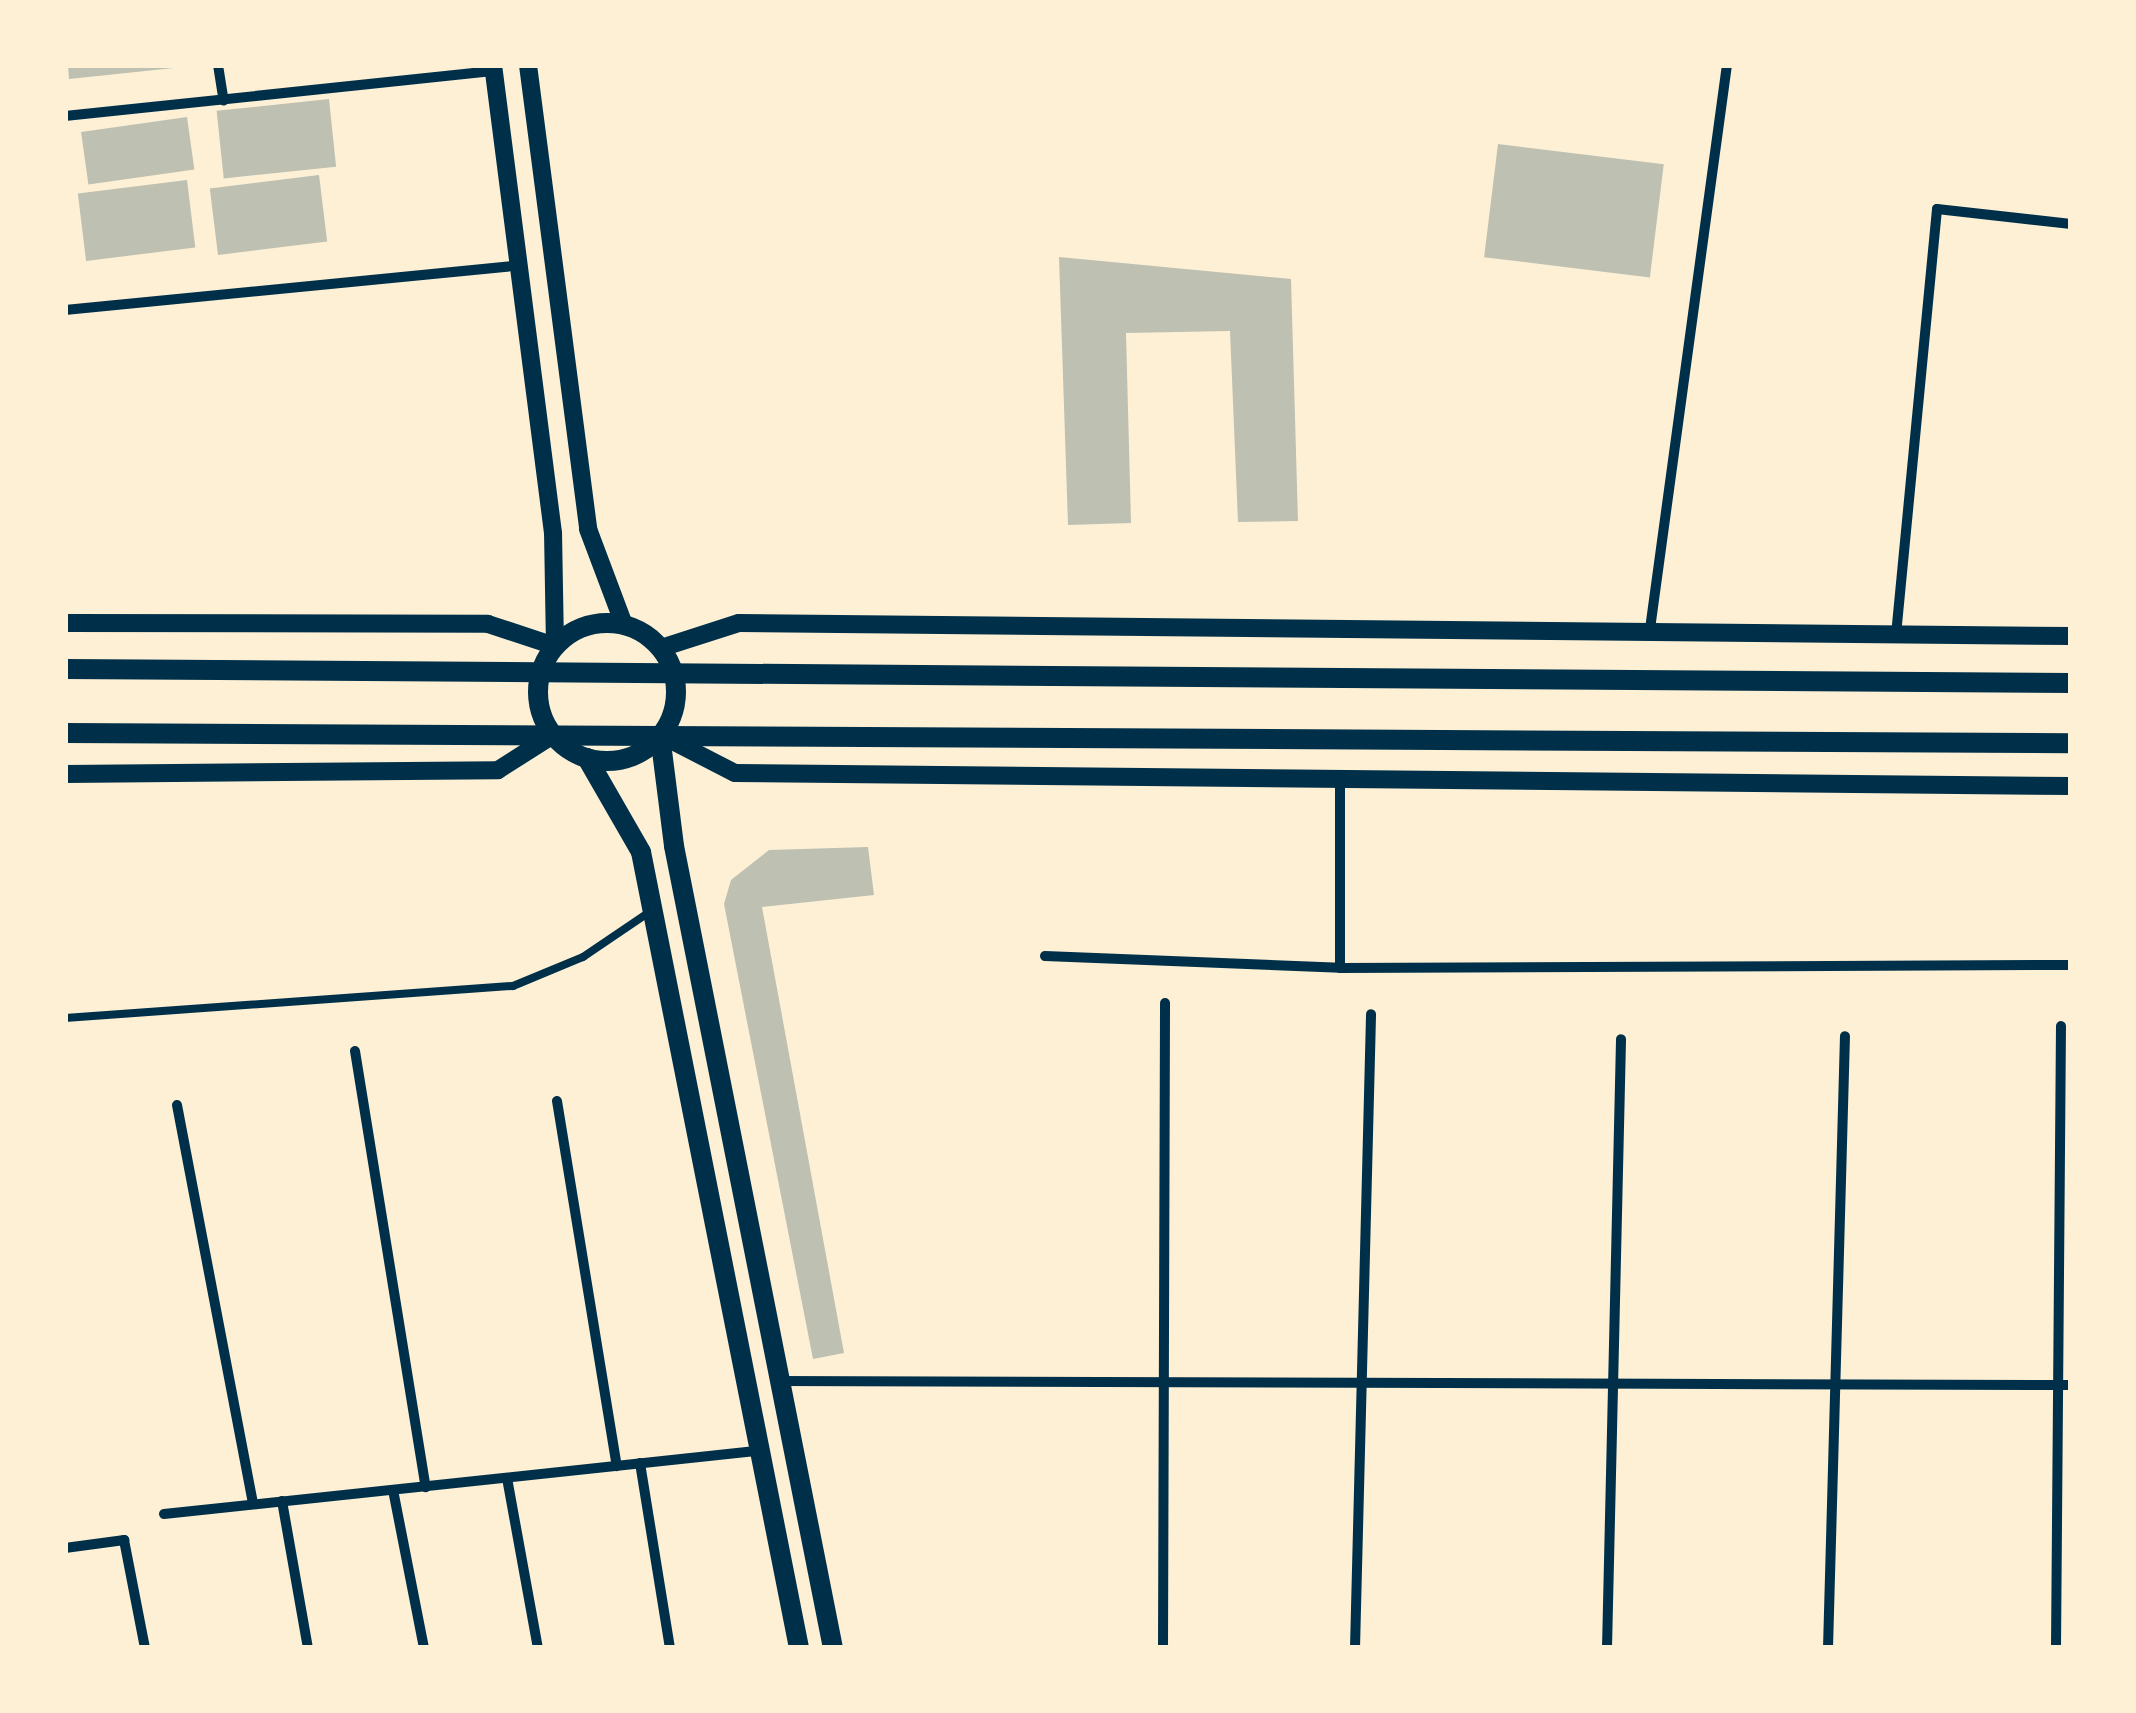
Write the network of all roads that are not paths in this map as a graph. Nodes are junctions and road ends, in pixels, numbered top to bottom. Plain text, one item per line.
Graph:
1 (218, 65) edge
2 (528, 65) edge
3 (1727, 65) edge
4 (493, 68) edge
5 (224, 100) junction
6 (65, 116) edge
7 (2071, 224) edge
8 (517, 266) junction
9 (65, 310) edge
10 (65, 623) edge
11 (624, 625) junction
12 (1650, 629) junction
13 (1896, 635) junction
14 (2071, 636) edge
15 (555, 646) junction
16 (660, 648) junction
17 (65, 669) edge
18 (2071, 683) edge
19 (65, 733) edge
20 (553, 735) junction
21 (660, 735) junction
22 (2071, 743) edge
23 (587, 758) junction
24 (65, 774) edge
25 (1340, 782) junction
26 (2071, 786) edge
27 (648, 913) junction
28 (1045, 956) dead end
29 (2071, 965) edge
30 (1340, 968) junction
31 (1165, 1003) dead end
32 (1371, 1014) dead end
33 (65, 1018) edge
34 (2061, 1026) dead end
35 (1845, 1036) dead end
36 (1620, 1039) dead end
37 (354, 1051) dead end
38 (557, 1101) dead end
39 (177, 1105) dead end
40 (1617, 1379) junction
41 (1363, 1380) junction
42 (776, 1382) junction
43 (1166, 1382) junction
44 (1831, 1385) junction
45 (2055, 1385) junction
46 (2071, 1386) edge
47 (756, 1451) junction
48 (640, 1463) junction
49 (617, 1466) junction
50 (506, 1478) junction
51 (426, 1487) junction
52 (393, 1490) junction
53 (282, 1501) junction
54 (254, 1504) junction
55 (164, 1514) dead end
56 (65, 1548) edge
57 (146, 1648) edge
58 (308, 1648) edge
59 (424, 1648) edge
60 (538, 1648) edge
61 (670, 1648) edge
62 (800, 1648) edge
63 (833, 1648) edge
64 (1163, 1648) edge
65 (1355, 1648) edge
66 (1607, 1648) edge
67 (1828, 1648) edge
68 (2056, 1648) edge

1 - 5 street
2 - 11 street
3 - 12 street
4 - 5 street
4 - 8 street
5 - 6 street
7 - 13 street
8 - 9 street
8 - 15 street
10 - 15 street
11 - 15 main road
11 - 16 main road
12 - 13 street
12 - 16 street
13 - 14 street
15 - 20 main road
16 - 21 main road
17 - 18 main road
19 - 22 main road
20 - 23 main road
20 - 24 street
21 - 23 main road
21 - 25 street
21 - 42 main road
23 - 27 main road
25 - 26 street
25 - 30 street
27 - 33 lane
27 - 47 main road
28 - 30 street
29 - 30 street
31 - 43 street
32 - 41 street
34 - 45 street
35 - 44 street
36 - 40 street
37 - 51 street
38 - 49 street
39 - 54 street
40 - 41 street
40 - 44 street
40 - 66 street
41 - 43 street
41 - 65 street
42 - 43 street
42 - 63 main road
43 - 64 street
44 - 45 street
44 - 67 street
45 - 46 street
45 - 68 street
47 - 48 street
47 - 62 main road
48 - 49 street
48 - 61 street
49 - 50 street
50 - 51 street
50 - 60 street
51 - 52 street
52 - 53 street
52 - 59 street
53 - 54 street
53 - 58 street
54 - 55 street
56 - 57 street

